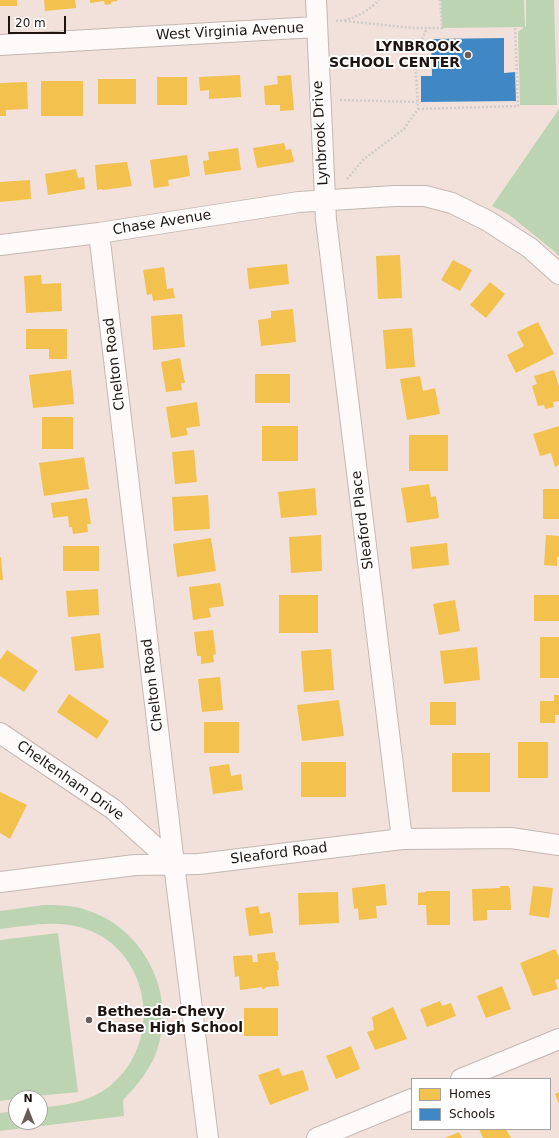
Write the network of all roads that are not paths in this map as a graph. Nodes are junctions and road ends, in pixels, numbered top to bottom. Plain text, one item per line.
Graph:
1 (316, 0) edge
2 (316, 24) junction
3 (0, 45) edge
4 (325, 200) junction
5 (100, 233) junction
6 (0, 245) edge
7 (559, 274) edge
8 (0, 733) edge
9 (402, 839) junction
10 (559, 845) edge
11 (174, 864) junction
12 (0, 882) edge
13 (559, 1039) edge
14 (463, 1078) edge
15 (411, 1099) edge
16 (208, 1138) edge
17 (317, 1138) edge

1 - 2 street, Lynbrook Drive
2 - 3 street, West Virginia Avenue
2 - 4 street, Lynbrook Drive
4 - 5 street, Chase Avenue
4 - 7 street, Lynbrook Drive
4 - 9 street, Sleaford Place
5 - 6 street, Chase Avenue
5 - 11 street, Chelton Road
8 - 11 street, Cheltenham Drive
9 - 10 street, Sleaford Road
9 - 11 street, Sleaford Road
11 - 12 street, Sleaford Road
11 - 16 street, Chelton Road
13 - 14 street
15 - 17 street

